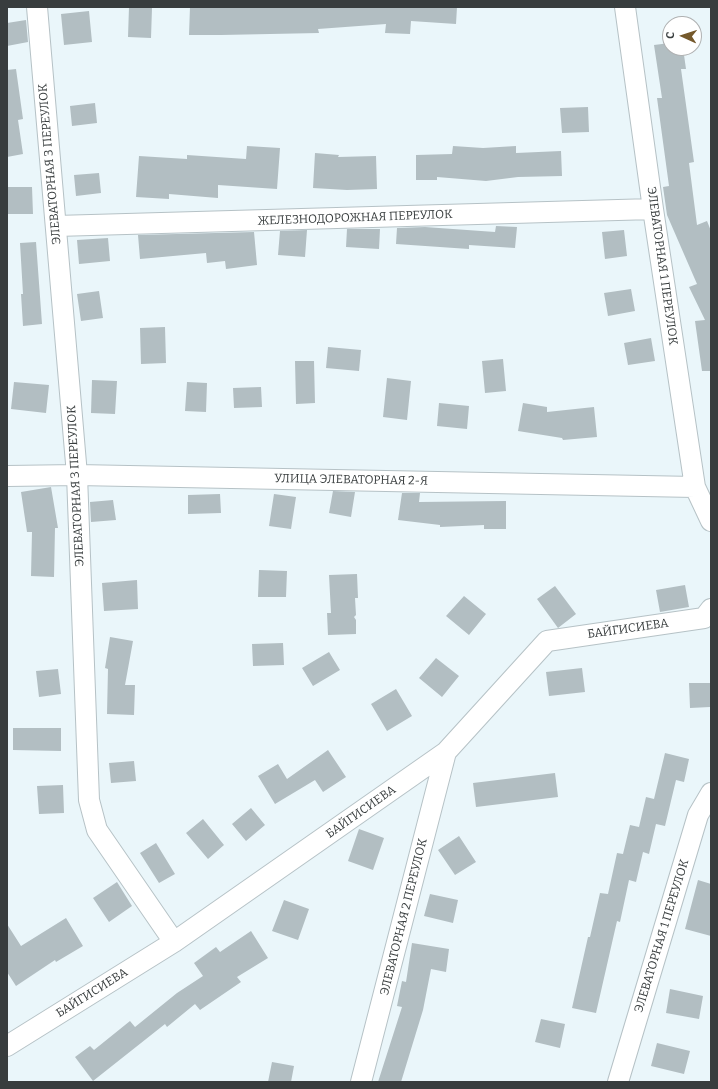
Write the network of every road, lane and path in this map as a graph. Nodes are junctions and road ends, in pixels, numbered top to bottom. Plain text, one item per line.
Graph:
1 (37, 7) edge
2 (626, 7) edge
3 (654, 209) junction
4 (56, 226) junction
5 (77, 475) junction
6 (7, 476) edge
7 (695, 487) junction
8 (711, 521) edge
9 (711, 609) edge
10 (446, 752) junction
11 (711, 793) edge
12 (174, 942) junction
13 (7, 1046) edge
14 (361, 1082) edge
15 (618, 1082) edge

1 - 4 street, ЭЛЕВАТОРНАЯ 3 ПЕРЕУЛОК
2 - 3 street, ЭЛЕВАТОРНАЯ 1 ПЕРЕУЛОК
3 - 4 street, ЖЕЛЕЗНОДОРОЖНАЯ ПЕРЕУЛОК
3 - 7 street, ЭЛЕВАТОРНАЯ 1 ПЕРЕУЛОК
4 - 5 street, ЭЛЕВАТОРНАЯ 3 ПЕРЕУЛОК
5 - 6 street, УЛИЦА ЭЛЕВАТОРНАЯ 2-Я
5 - 7 street, УЛИЦА ЭЛЕВАТОРНАЯ 2-Я
5 - 12 street, ЭЛЕВАТОРНАЯ 3 ПЕРЕУЛОК
7 - 8 street, ЭЛЕВАТОРНАЯ 1 ПЕРЕУЛОК
9 - 10 street, БАЙГИСИЕВА
10 - 12 street, БАЙГИСИЕВА
10 - 14 street, ЭЛЕВАТОРНАЯ 2 ПЕРЕУЛОК
11 - 15 street, ЭЛЕВАТОРНАЯ 1 ПЕРЕУЛОК
12 - 13 street, БАЙГИСИЕВА

